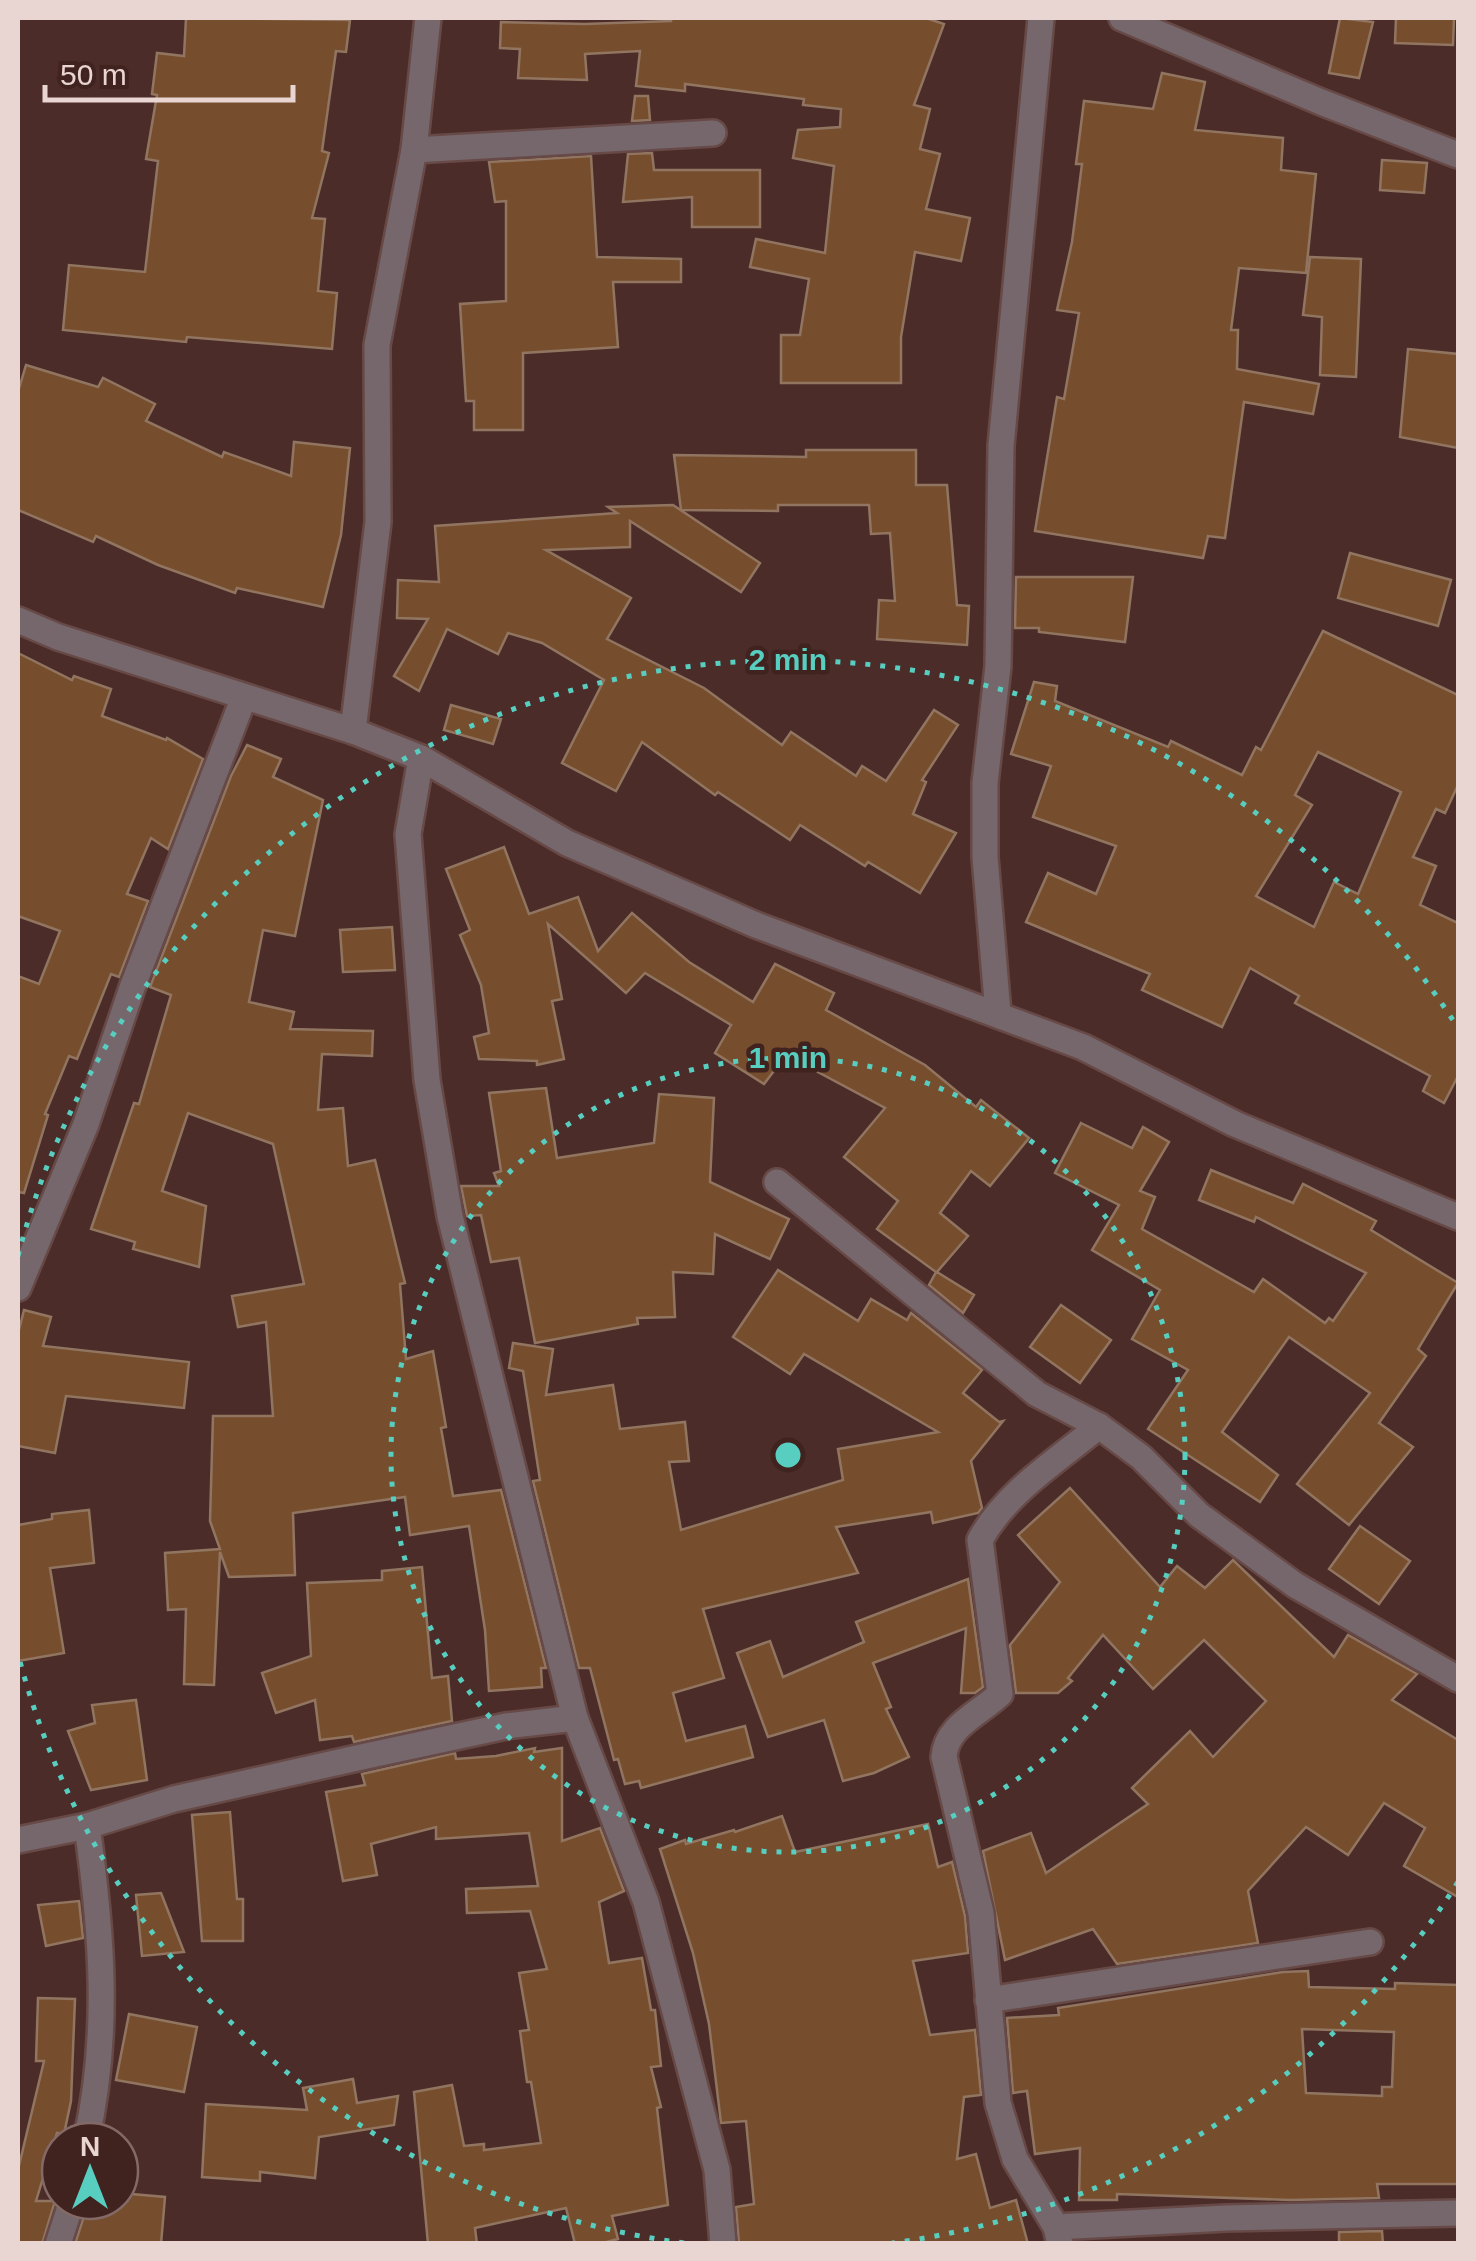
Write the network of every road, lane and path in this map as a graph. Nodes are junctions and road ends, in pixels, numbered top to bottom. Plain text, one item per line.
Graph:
1 (428, 18) edge
2 (1041, 18) edge
3 (1122, 18) edge
4 (713, 133) dead end
5 (414, 150) junction
6 (1458, 155) edge
7 (18, 620) edge
8 (244, 697) junction
9 (353, 731) junction
10 (421, 758) junction
11 (998, 1013) junction
12 (777, 1182) dead end
13 (1458, 1217) edge
14 (18, 1288) edge
15 (1099, 1426) junction
16 (1458, 1680) edge
17 (575, 1718) junction
18 (87, 1826) junction
19 (18, 1840) edge
20 (1370, 1942) dead end
21 (988, 2000) junction
22 (91, 2121) edge
23 (1458, 2213) edge
24 (1058, 2235) edge
25 (723, 2244) edge

1 - 5 street
2 - 11 street
3 - 6 street
4 - 5 street
5 - 9 street
7 - 8 street
8 - 9 street
8 - 14 street
9 - 10 street
10 - 11 street
10 - 17 street
11 - 13 street
12 - 15 street
15 - 16 street
15 - 21 street
17 - 18 street
17 - 25 street
18 - 19 street
18 - 22 street
20 - 21 street
21 - 24 street
23 - 24 street

